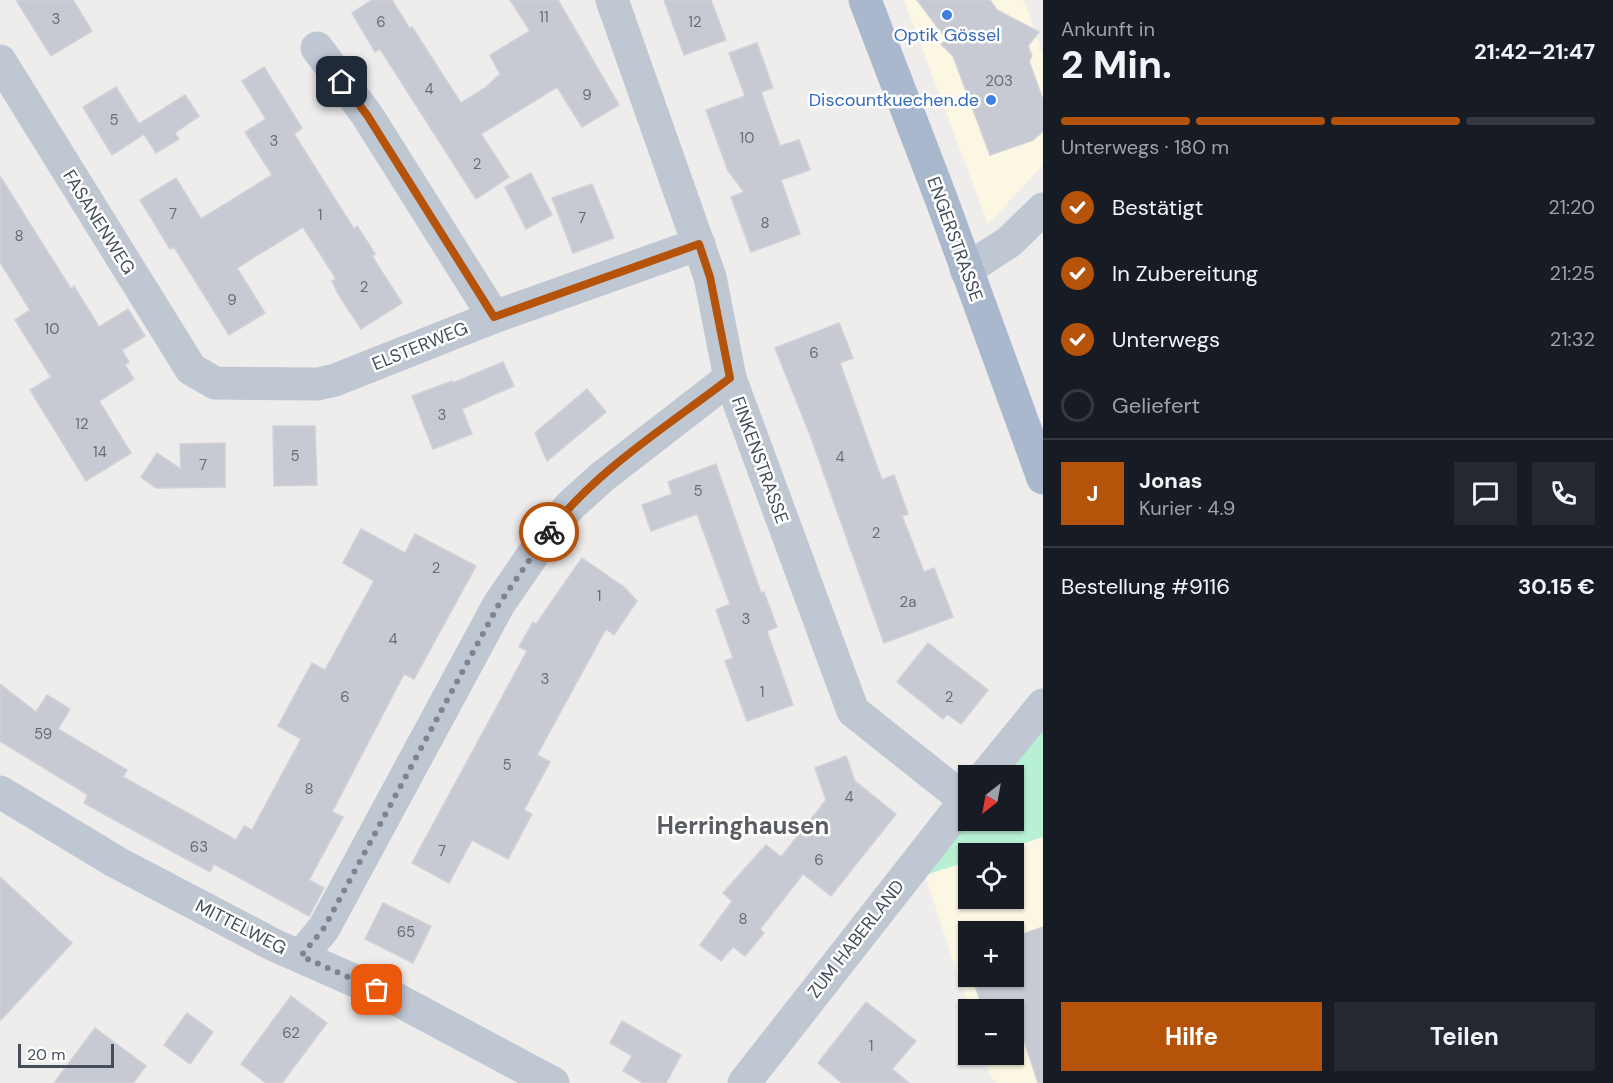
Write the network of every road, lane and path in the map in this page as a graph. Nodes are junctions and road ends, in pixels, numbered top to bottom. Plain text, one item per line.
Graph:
1 (612, 0) edge
2 (865, 0) edge
3 (317, 48) dead end
4 (0, 61) edge
5 (1043, 209) edge
6 (699, 244) junction
7 (966, 270) junction
8 (494, 317) junction
9 (203, 378) joint
10 (730, 378) junction
11 (1043, 478) edge
12 (1043, 705) edge
13 (994, 765) edge
14 (958, 791) edge
15 (0, 792) edge
16 (958, 810) edge
17 (301, 956) junction
18 (552, 1083) edge
19 (744, 1083) edge

1 - 6 street, FINKENSTRASSE
2 - 7 main road, ENGERSTRASSE
3 - 8 street
4 - 9 street, FASANENWEG
5 - 7 street
6 - 8 street, ELSTERWEG
6 - 10 street, FINKENSTRASSE
7 - 11 main road, ENGERSTRASSE
8 - 9 street, ELSTERWEG
10 - 14 street, FINKENSTRASSE
10 - 17 street
12 - 13 street
15 - 17 street, MITTELWEG
16 - 19 street, ZUM HABERLAND
17 - 18 street, MITTELWEG

